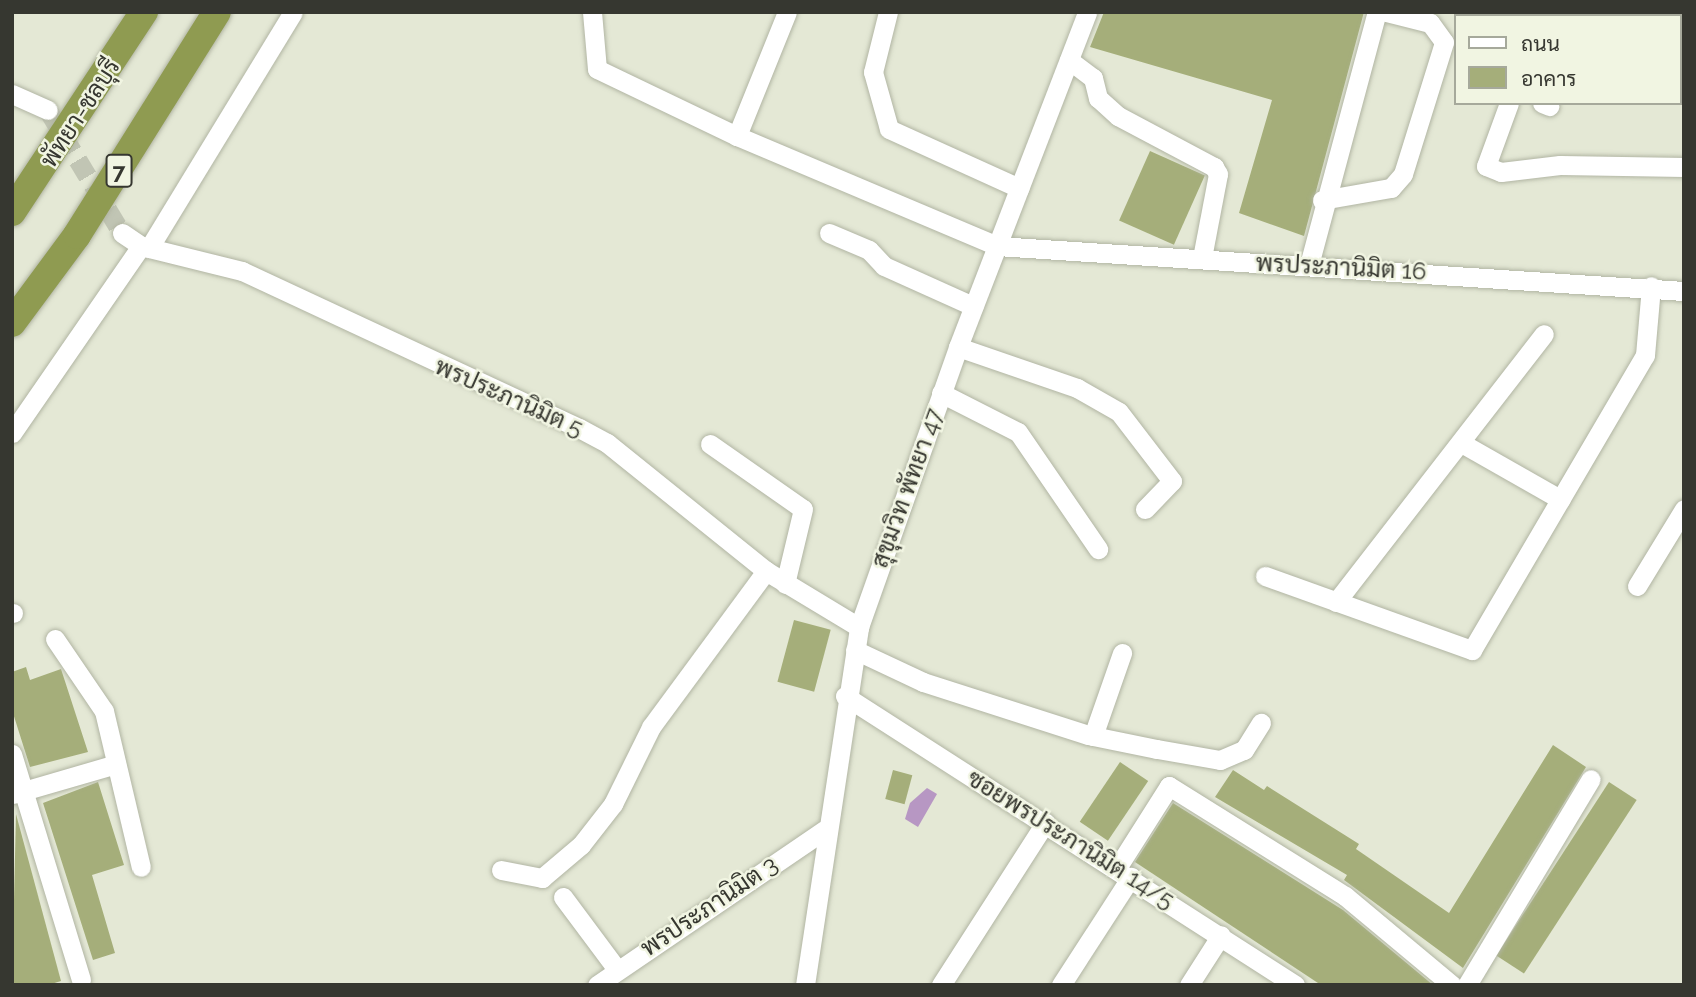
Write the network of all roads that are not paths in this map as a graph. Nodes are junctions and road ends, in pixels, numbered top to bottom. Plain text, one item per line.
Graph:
1 (144, 12) edge
2 (218, 12) edge
3 (293, 12) edge
4 (592, 12) edge
5 (787, 12) edge
6 (888, 12) edge
7 (1087, 12) edge
8 (1377, 12) edge
9 (1386, 12) edge
10 (1069, 60) junction
11 (16, 100) edge
12 (1508, 105) edge
13 (48, 110) tunnel mouth
14 (737, 136) junction
15 (1684, 167) edge
16 (1019, 188) junction
17 (1322, 200) junction
18 (12, 212) edge
19 (122, 233) tunnel mouth
20 (829, 233) dead end
21 (997, 246) junction
22 (145, 247) junction
23 (1202, 258) junction
24 (1309, 265) junction
25 (1651, 286) junction
26 (1684, 291) edge
27 (973, 306) junction
28 (12, 323) edge
29 (1544, 334) dead end
30 (958, 347) junction
31 (941, 393) junction
32 (12, 433) edge
33 (710, 444) dead end
34 (1462, 444) junction
35 (1560, 499) junction
36 (1145, 509) dead end
37 (1684, 509) edge
38 (1098, 549) dead end
39 (766, 571) junction
40 (1265, 576) dead end
41 (785, 584) junction
42 (1637, 586) dead end
43 (1336, 602) junction
44 (859, 627) junction
45 (55, 639) dead end
46 (855, 650) junction
47 (1122, 653) dead end
48 (845, 696) junction
49 (1261, 723) dead end
50 (1093, 736) junction
51 (12, 754) edge
52 (117, 764) junction
53 (1591, 779) dead end
54 (18, 792) edge
55 (1045, 823) junction
56 (824, 830) junction
57 (141, 867) dead end
58 (501, 870) dead end
59 (1124, 873) junction
60 (563, 897) dead end
61 (1221, 935) junction
62 (616, 968) junction
63 (82, 980) dead end
64 (809, 982) edge
65 (597, 985) edge
66 (941, 985) edge
67 (1061, 985) edge
68 (1189, 985) edge
69 (1295, 985) edge
70 (1452, 985) edge
71 (1467, 985) edge

1 - 18 highway, พัทยา-ชลบุรี
2 - 28 highway, 7
3 - 22 street
4 - 14 street, พรประภานิมิต 16
5 - 14 street
6 - 16 street
7 - 10 street, สุขุมวิท พัทยา 47
8 - 17 street
9 - 17 street
10 - 16 street, สุขุมวิท พัทยา 47
10 - 23 street
11 - 13 street
12 - 15 street
14 - 21 street, พรประภานิมิต 16
16 - 21 street, สุขุมวิท พัทยา 47
17 - 24 street
19 - 22 street, พรประภานิมิต 5
20 - 27 street
21 - 23 street, พรประภานิมิต 16
21 - 27 street, สุขุมวิท พัทยา 47
22 - 32 street
22 - 39 street, พรประภานิมิต 5
23 - 24 street, พรประภานิมิต 16
24 - 25 street, พรประภานิมิต 16
25 - 26 street, พรประภานิมิต 16
25 - 35 street
27 - 30 street, สุขุมวิท พัทยา 47
29 - 34 street
30 - 31 street, สุขุมวิท พัทยา 47
30 - 36 street
31 - 38 street
31 - 44 street, สุขุมวิท พัทยา 47
33 - 41 street
34 - 35 street
34 - 43 street
35 - 43 street
37 - 42 street
39 - 41 street, พรประภานิมิต 5
39 - 58 street
40 - 43 street
41 - 44 street, พรประภานิมิต 5
44 - 46 street, สุขุมวิท พัทยา 47
45 - 52 street
46 - 48 street, สุขุมวิท พัทยา 47
46 - 50 street
47 - 50 street
48 - 55 street, ซอยพรประภานิมิต 14/5
48 - 56 street, สุขุมวิท พัทยา 47
49 - 50 street
51 - 54 street
52 - 54 street
52 - 57 street
53 - 71 street
54 - 63 street
55 - 59 street, ซอยพรประภานิมิต 14/5
55 - 66 street
56 - 62 street, พรประภานิมิต 3
56 - 64 street, สุขุมวิท พัทยา 47
59 - 61 street, ซอยพรประภานิมิต 14/5
59 - 67 street
59 - 70 street
60 - 62 street
61 - 68 street
61 - 69 street, ซอยพรประภานิมิต 14/5
62 - 65 street, พรประภานิมิต 3

